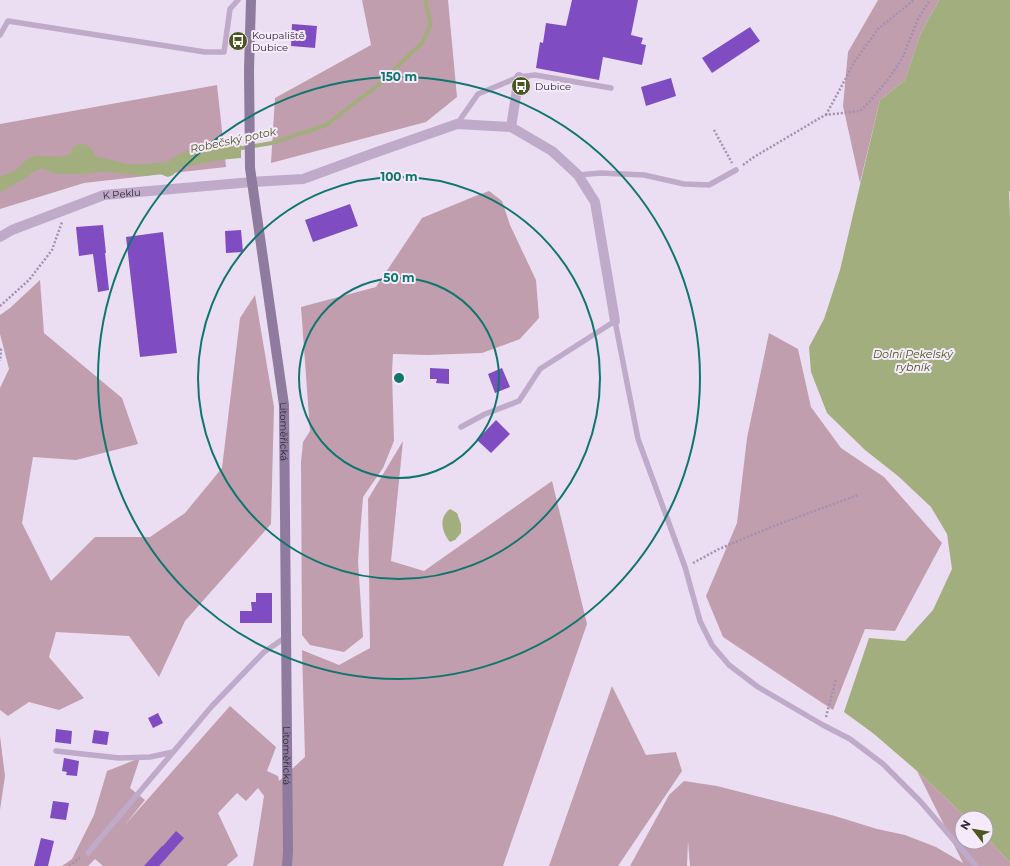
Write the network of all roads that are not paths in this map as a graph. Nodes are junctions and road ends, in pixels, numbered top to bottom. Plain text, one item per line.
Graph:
1 (238, 0) edge
2 (251, 0) edge
3 (0, 35) edge
4 (519, 77) junction
5 (611, 88) dead end
6 (457, 124) junction
7 (511, 127) junction
8 (736, 170) road end
9 (578, 174) junction
10 (252, 182) junction
11 (0, 237) edge
12 (615, 322) junction
13 (461, 427) dead end
14 (286, 637) junction
15 (56, 751) dead end
16 (173, 752) junction
17 (88, 853) road end
18 (287, 866) edge
19 (976, 866) edge

1 - 3 lane
2 - 10 street, Litoměřická
4 - 5 lane
4 - 6 lane
4 - 7 street
6 - 7 street
6 - 10 street, K Peklu
7 - 9 street
8 - 9 lane
9 - 12 street
10 - 11 street, K Peklu
10 - 14 street, Litoměřická
12 - 13 lane
12 - 19 lane
14 - 16 lane
14 - 18 street, Litoměřická
15 - 16 lane
16 - 17 lane

